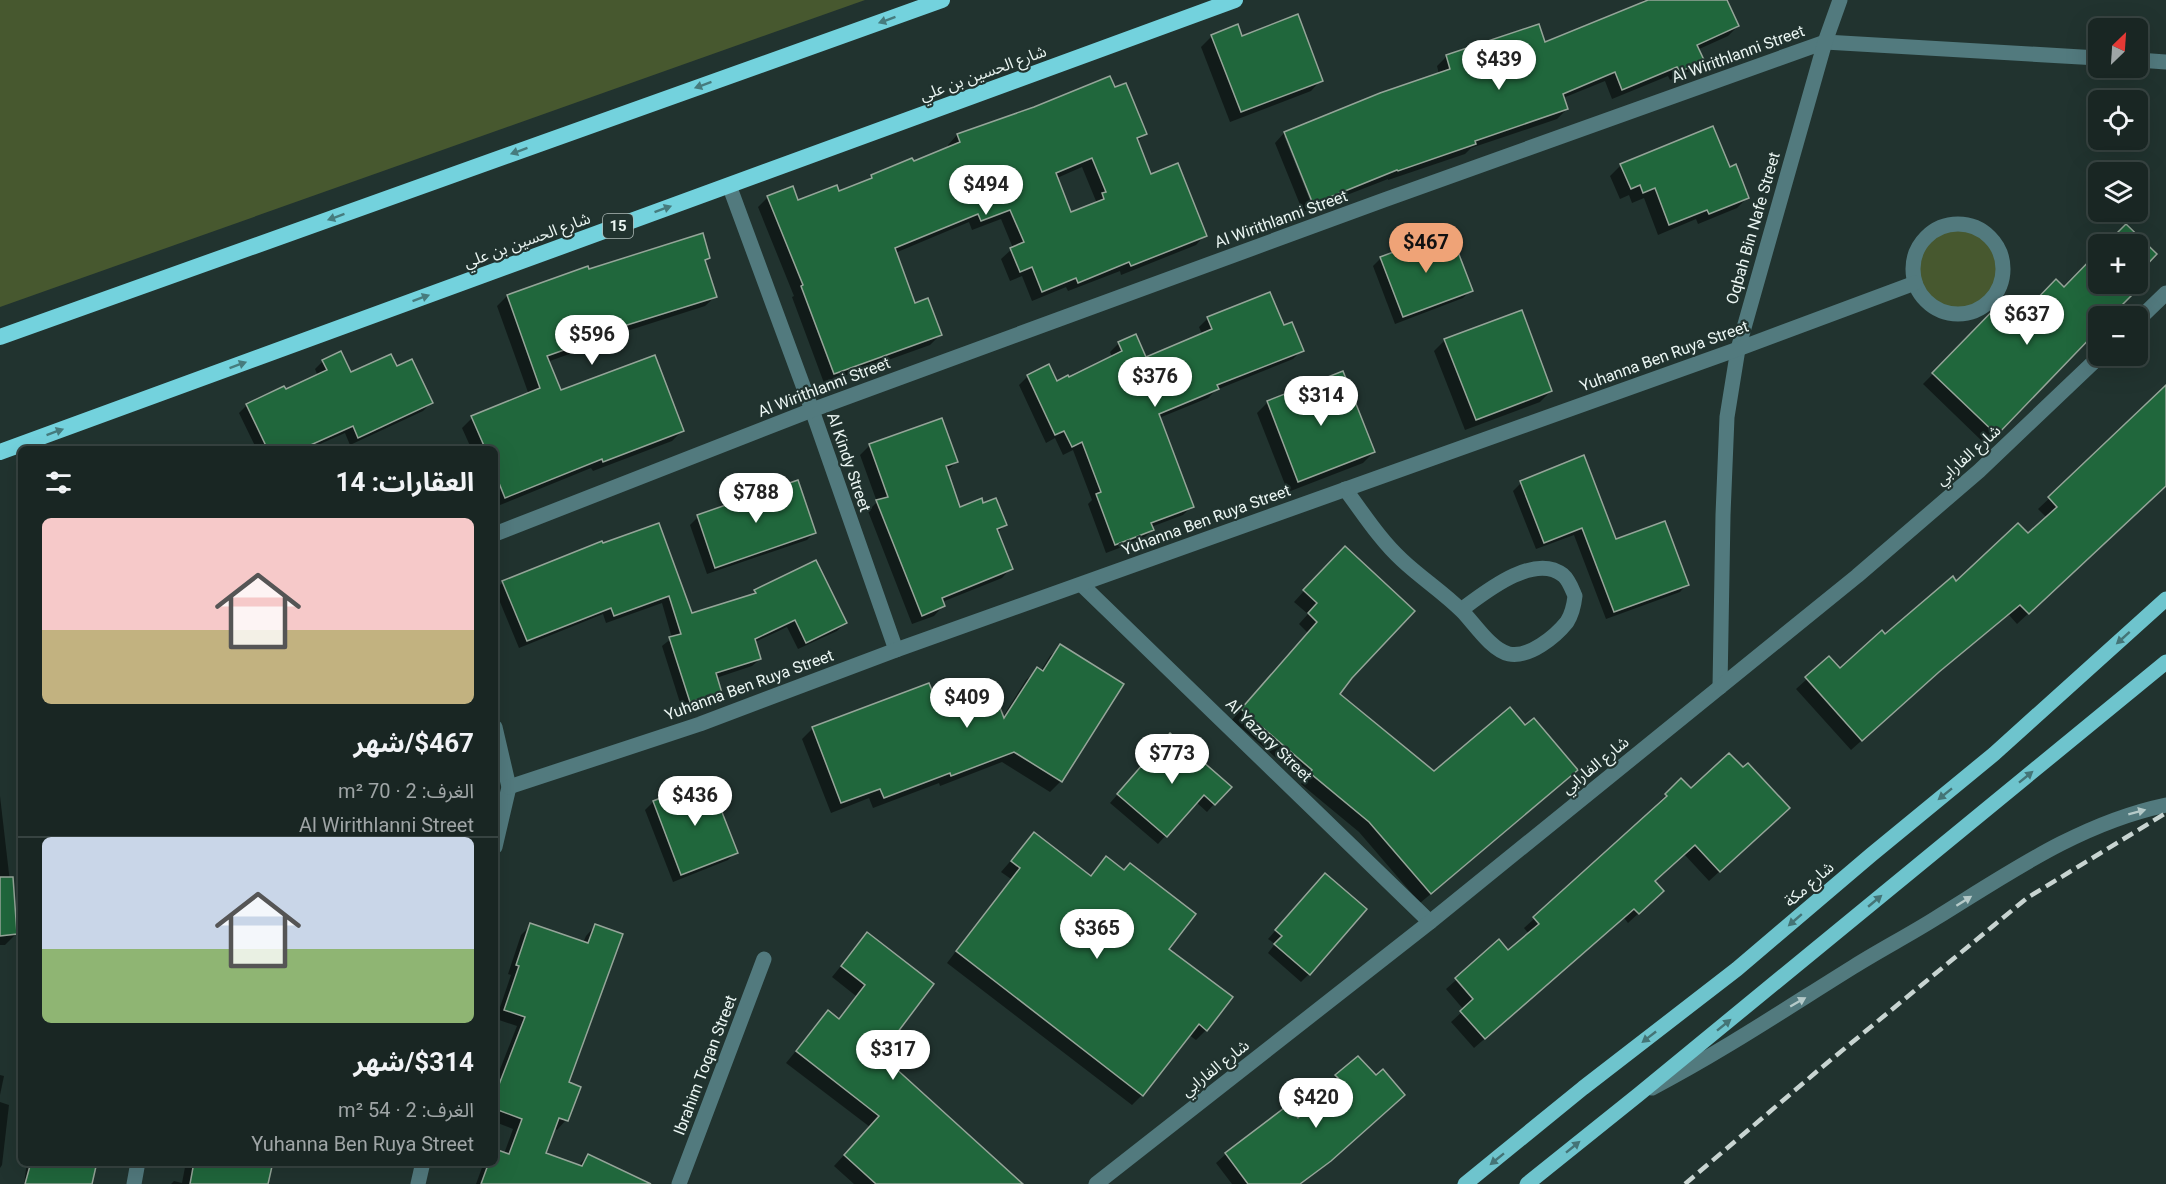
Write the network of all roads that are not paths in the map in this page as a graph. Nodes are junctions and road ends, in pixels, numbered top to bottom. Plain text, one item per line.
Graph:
1 (942, 0) edge
2 (1235, 0) edge
3 (1840, 0) edge
4 (1825, 42) junction
5 (2088, 57) edge
6 (2148, 61) edge
7 (2166, 62) edge
8 (729, 185) junction
9 (1915, 283) junction
10 (2166, 293) edge
11 (2148, 310) edge
12 (0, 337) edge
13 (1738, 348) junction
14 (2089, 366) edge
15 (812, 410) junction
16 (0, 452) edge
17 (1345, 489) junction
18 (498, 533) edge
19 (1082, 585) junction
20 (2166, 599) edge
21 (1461, 610) junction
22 (896, 650) junction
23 (2166, 662) edge
24 (1720, 687) junction
25 (498, 740) edge
26 (509, 787) junction
27 (2166, 805) edge
28 (498, 834) edge
29 (1430, 922) junction
30 (765, 959) dead end
31 (1638, 1095) junction
32 (137, 1166) edge
33 (422, 1166) edge
34 (134, 1184) edge
35 (418, 1184) edge
36 (679, 1184) edge
37 (1096, 1184) edge
38 (1465, 1184) edge
39 (1527, 1184) edge

1 -> 12 highway
2 - 8 highway, شارع الحسين بن علي / 15
3 - 4 street, Oqbah Bin Nafe Street
4 - 5 street, Al Wirithlanni Street
4 - 13 street, Oqbah Bin Nafe Street
4 - 15 street, Al Wirithlanni Street
6 - 7 street
8 - 15 street, Al Kindy Street
16 -> 8 highway, شارع الحسين بن علي / 15
9 - 9 street
9 - 13 street, Yuhanna Ben Ruya Street
10 - 11 street
13 - 17 street, Yuhanna Ben Ruya Street
13 - 24 street, Oqbah Bin Nafe Street
14 - 24 street, شارع الفارابي
15 - 18 street, Al Wirithlanni Street
15 - 22 street, Al Kindy Street
17 - 19 street, Yuhanna Ben Ruya Street
17 - 21 street
19 - 22 street, Yuhanna Ben Ruya Street
19 - 29 street, Al Yazory Street
20 -> 38 main road, شارع مكة
21 - 21 street
22 - 26 street, Yuhanna Ben Ruya Street
31 -> 23 main road
24 - 29 street, شارع الفارابي
25 - 26 street
26 - 28 street
31 -> 27 street
29 - 37 street, شارع الفارابي
30 - 36 street, Ibrahim Toqan Street
39 -> 31 main road
32 - 34 street
33 - 35 street

